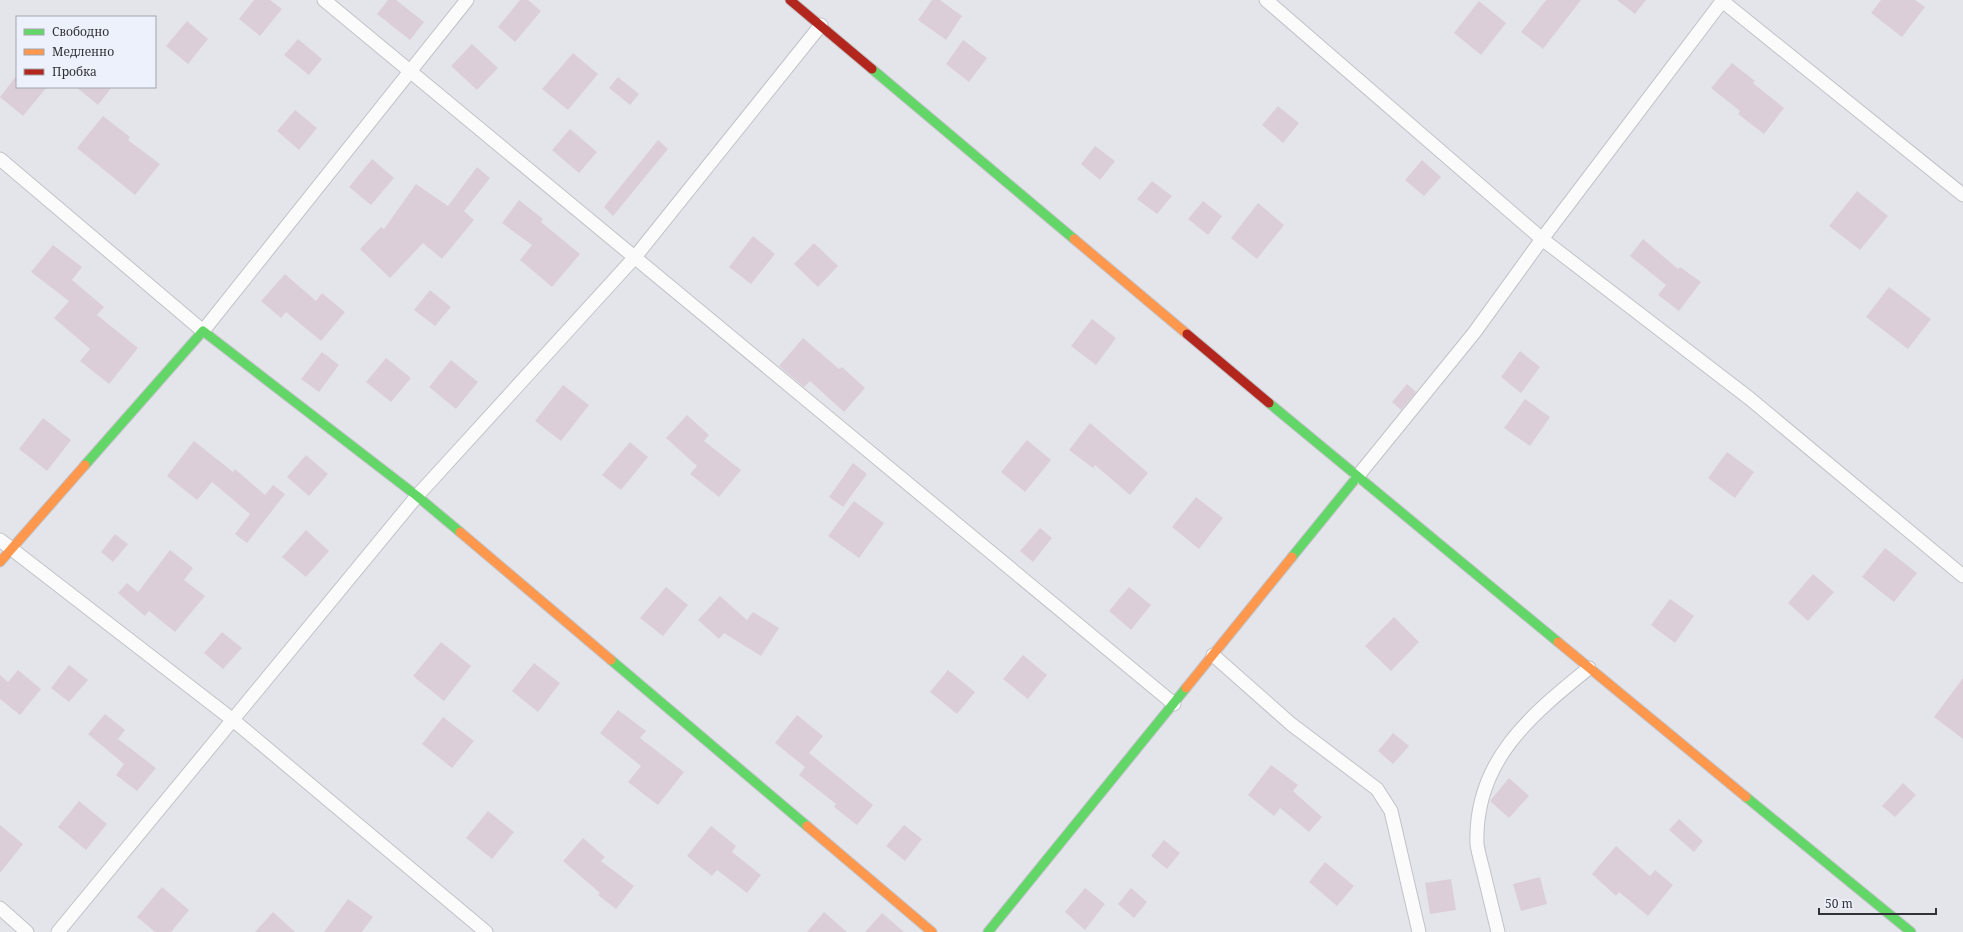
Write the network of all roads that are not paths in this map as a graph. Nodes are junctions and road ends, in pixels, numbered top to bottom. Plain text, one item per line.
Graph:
1 (324, 0) edge
2 (467, 0) edge
3 (790, 0) edge
4 (1266, 0) edge
5 (1722, 0) edge
6 (822, 25) junction
7 (409, 72) junction
8 (0, 159) edge
9 (1963, 195) edge
10 (1542, 239) junction
11 (635, 257) junction
12 (203, 331) junction
13 (1357, 477) junction
14 (417, 496) junction
15 (0, 540) edge
16 (11, 549) junction
17 (0, 562) edge
18 (1963, 576) edge
19 (1213, 655) junction
20 (1589, 668) junction
21 (1174, 704) junction
22 (233, 720) junction
23 (0, 908) edge
24 (27, 932) edge
25 (58, 932) edge
26 (486, 932) edge
27 (932, 932) edge
28 (988, 932) edge
29 (1419, 932) edge
30 (1498, 932) edge
31 (1911, 932) edge

1 - 7 street
2 - 7 street
3 - 6 street
4 - 10 street
5 - 9 street
5 - 10 street
6 - 11 street
6 - 13 street
7 - 11 street
7 - 12 street
8 - 12 street
10 - 13 street
10 - 18 street
11 - 14 street
11 - 21 street
12 - 14 street
12 - 16 street
13 - 19 street
13 - 20 street
14 - 22 street
14 - 27 street
15 - 16 street
16 - 17 street
16 - 22 street
19 - 21 street
19 - 29 street
20 - 30 street
20 - 31 street
21 - 28 street
22 - 25 street
22 - 26 street
23 - 24 street

